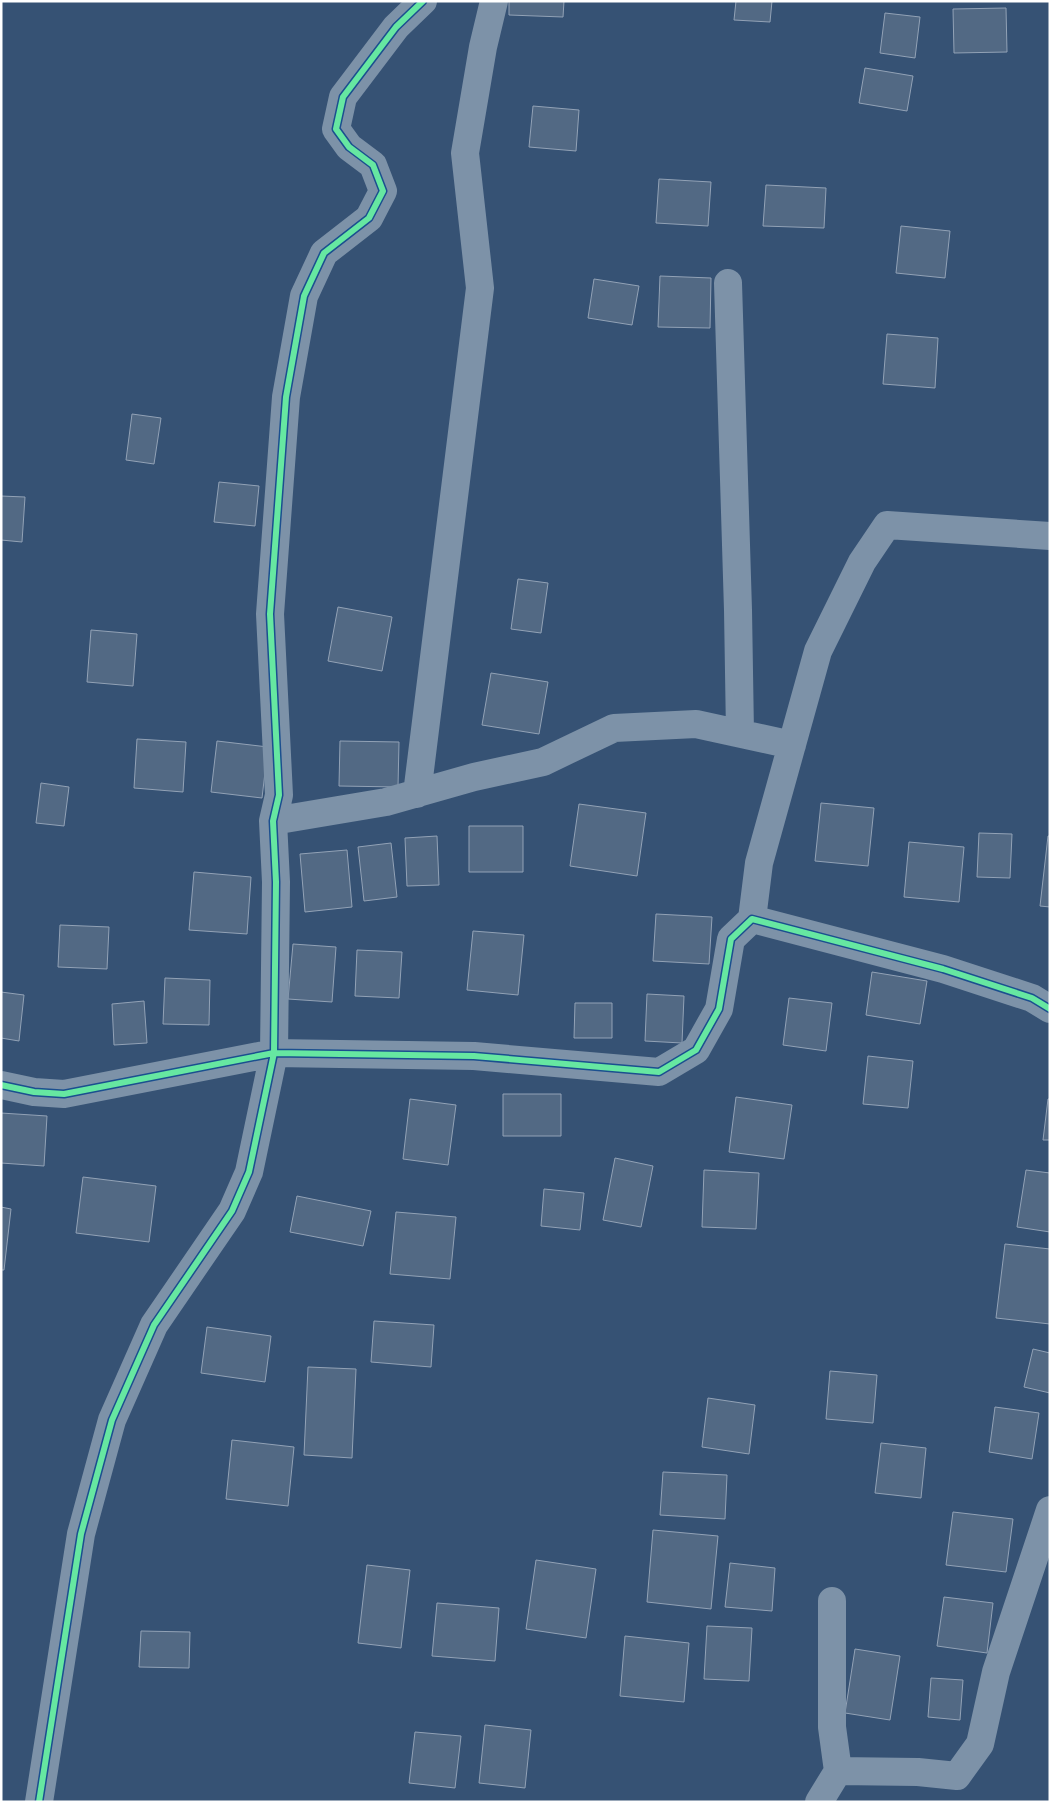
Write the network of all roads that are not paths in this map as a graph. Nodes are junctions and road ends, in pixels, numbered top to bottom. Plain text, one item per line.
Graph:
1 (422, 1) edge
2 (494, 1) edge
3 (728, 283) dead end
4 (1050, 536) edge
5 (740, 733) junction
6 (792, 745) junction
7 (417, 794) junction
8 (273, 821) junction
9 (752, 919) junction
10 (1050, 1009) edge
11 (274, 1053) junction
12 (1, 1086) edge
13 (1050, 1510) edge
14 (832, 1601) dead end
15 (838, 1771) junction
16 (40, 1802) edge
17 (819, 1802) edge

1 - 8 street
2 - 7 street
3 - 5 street
4 - 6 street
5 - 6 street
5 - 7 street
6 - 9 street
7 - 8 street
8 - 11 street
9 - 10 street
9 - 11 street
11 - 12 street
11 - 16 street
13 - 15 street
14 - 15 street
15 - 17 street

